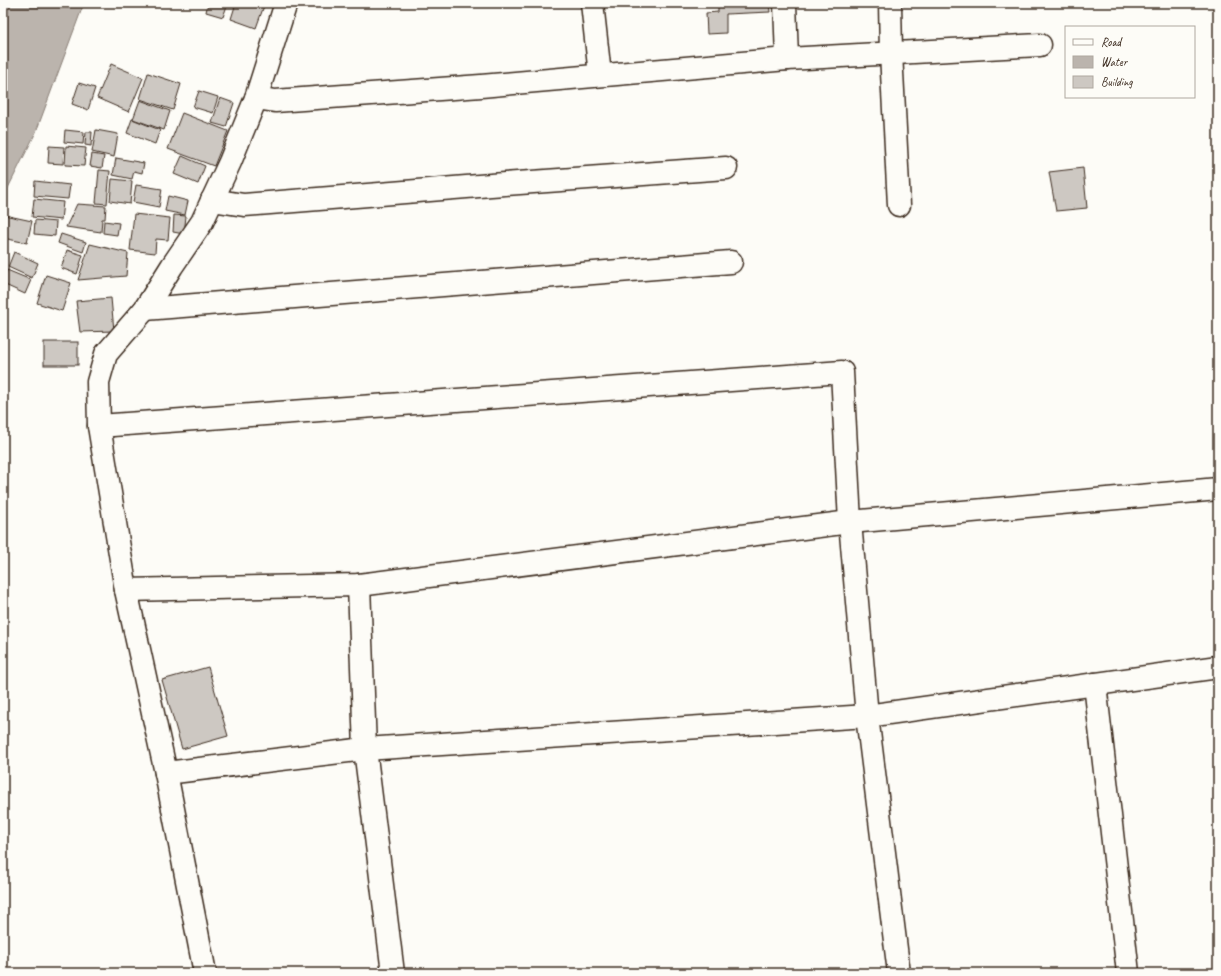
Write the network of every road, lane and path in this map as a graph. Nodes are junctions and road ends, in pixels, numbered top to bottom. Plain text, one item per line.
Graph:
1 (286, 3) edge
2 (592, 3) edge
3 (784, 3) edge
4 (890, 3) edge
5 (1040, 45) dead end
6 (891, 53) junction
7 (787, 59) junction
8 (600, 75) junction
9 (256, 98) junction
10 (726, 168) dead end
11 (212, 200) junction
12 (899, 205) dead end
13 (731, 262) dead end
14 (145, 309) junction
15 (99, 426) junction
16 (1218, 489) edge
17 (850, 522) junction
18 (359, 585) junction
19 (126, 590) junction
20 (1218, 668) edge
21 (1095, 684) junction
22 (867, 716) junction
23 (365, 749) junction
24 (166, 773) junction
25 (205, 973) edge
26 (393, 973) edge
27 (899, 973) edge
28 (1128, 973) edge

1 - 9 street
2 - 8 street
3 - 7 street
4 - 6 street
5 - 6 street
6 - 7 street
6 - 12 street
7 - 8 street
8 - 9 street
9 - 11 street
10 - 11 street
11 - 14 street
13 - 14 street
14 - 15 street
15 - 17 street
15 - 19 street
16 - 17 street
17 - 18 street
17 - 22 street
18 - 19 street
18 - 23 street
19 - 24 street
20 - 21 street
21 - 22 street
21 - 28 street
22 - 23 street
22 - 27 street
23 - 24 street
23 - 26 street
24 - 25 street

